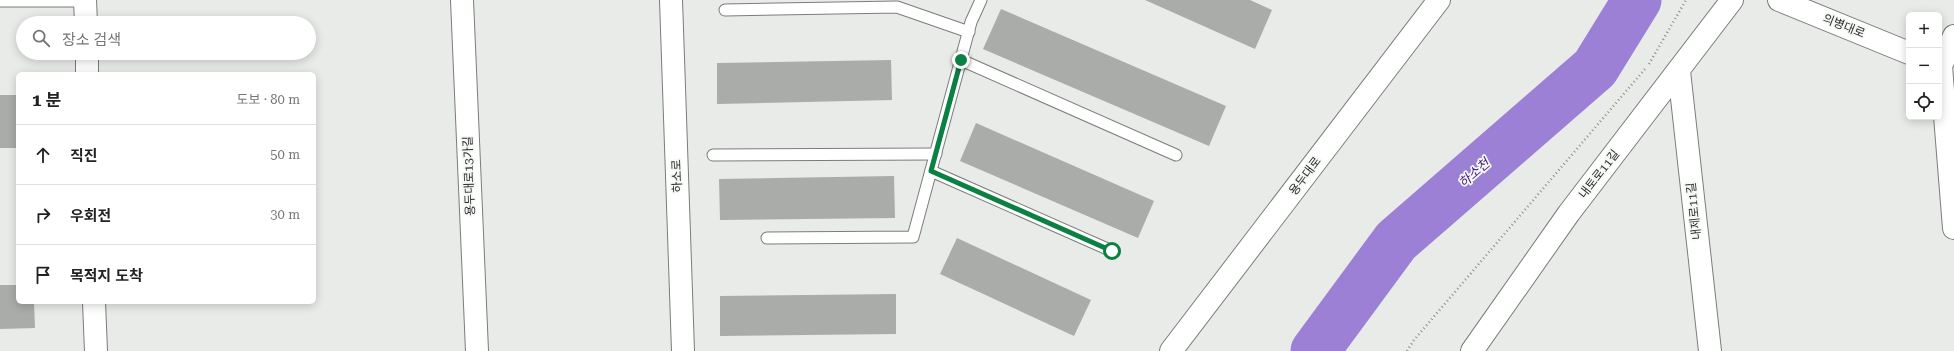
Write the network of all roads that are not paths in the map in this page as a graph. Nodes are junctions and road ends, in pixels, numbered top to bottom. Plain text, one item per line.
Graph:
1 (462, 0) edge
2 (670, 0) edge
3 (981, 0) edge
4 (1439, 0) edge
5 (1732, 0) edge
6 (1779, 0) edge
7 (0, 1) edge
8 (85, 1) edge
9 (725, 10) dead end
10 (86, 16) edge
11 (969, 32) junction
12 (1954, 36) edge
13 (1906, 52) edge
14 (87, 60) edge
15 (961, 60) junction
16 (1945, 67) edge
17 (1679, 71) junction
18 (87, 72) edge
19 (936, 154) junction
20 (713, 155) dead end
21 (1176, 155) dead end
22 (931, 171) junction
23 (1954, 228) edge
24 (767, 238) dead end
25 (1112, 251) dead end
26 (94, 304) edge
27 (96, 351) edge
28 (477, 351) edge
29 (683, 351) edge
30 (1171, 351) edge
31 (1472, 351) edge
32 (1710, 351) edge

1 - 28 street, 용두대로13가길
2 - 29 street, 하소로
3 - 11 lane
4 - 30 street, 용두대로
5 - 17 street, 내토로11길
6 - 13 street, 의병대로
7 - 8 lane
8 - 10 street
9 - 11 lane
11 - 15 lane
12 - 16 street
14 - 18 street
15 - 19 lane
15 - 21 lane
16 - 23 street
17 - 31 street, 내토로11길
17 - 32 street, 내제로11길
19 - 20 lane
19 - 22 lane
22 - 24 lane
22 - 25 lane
26 - 27 street

